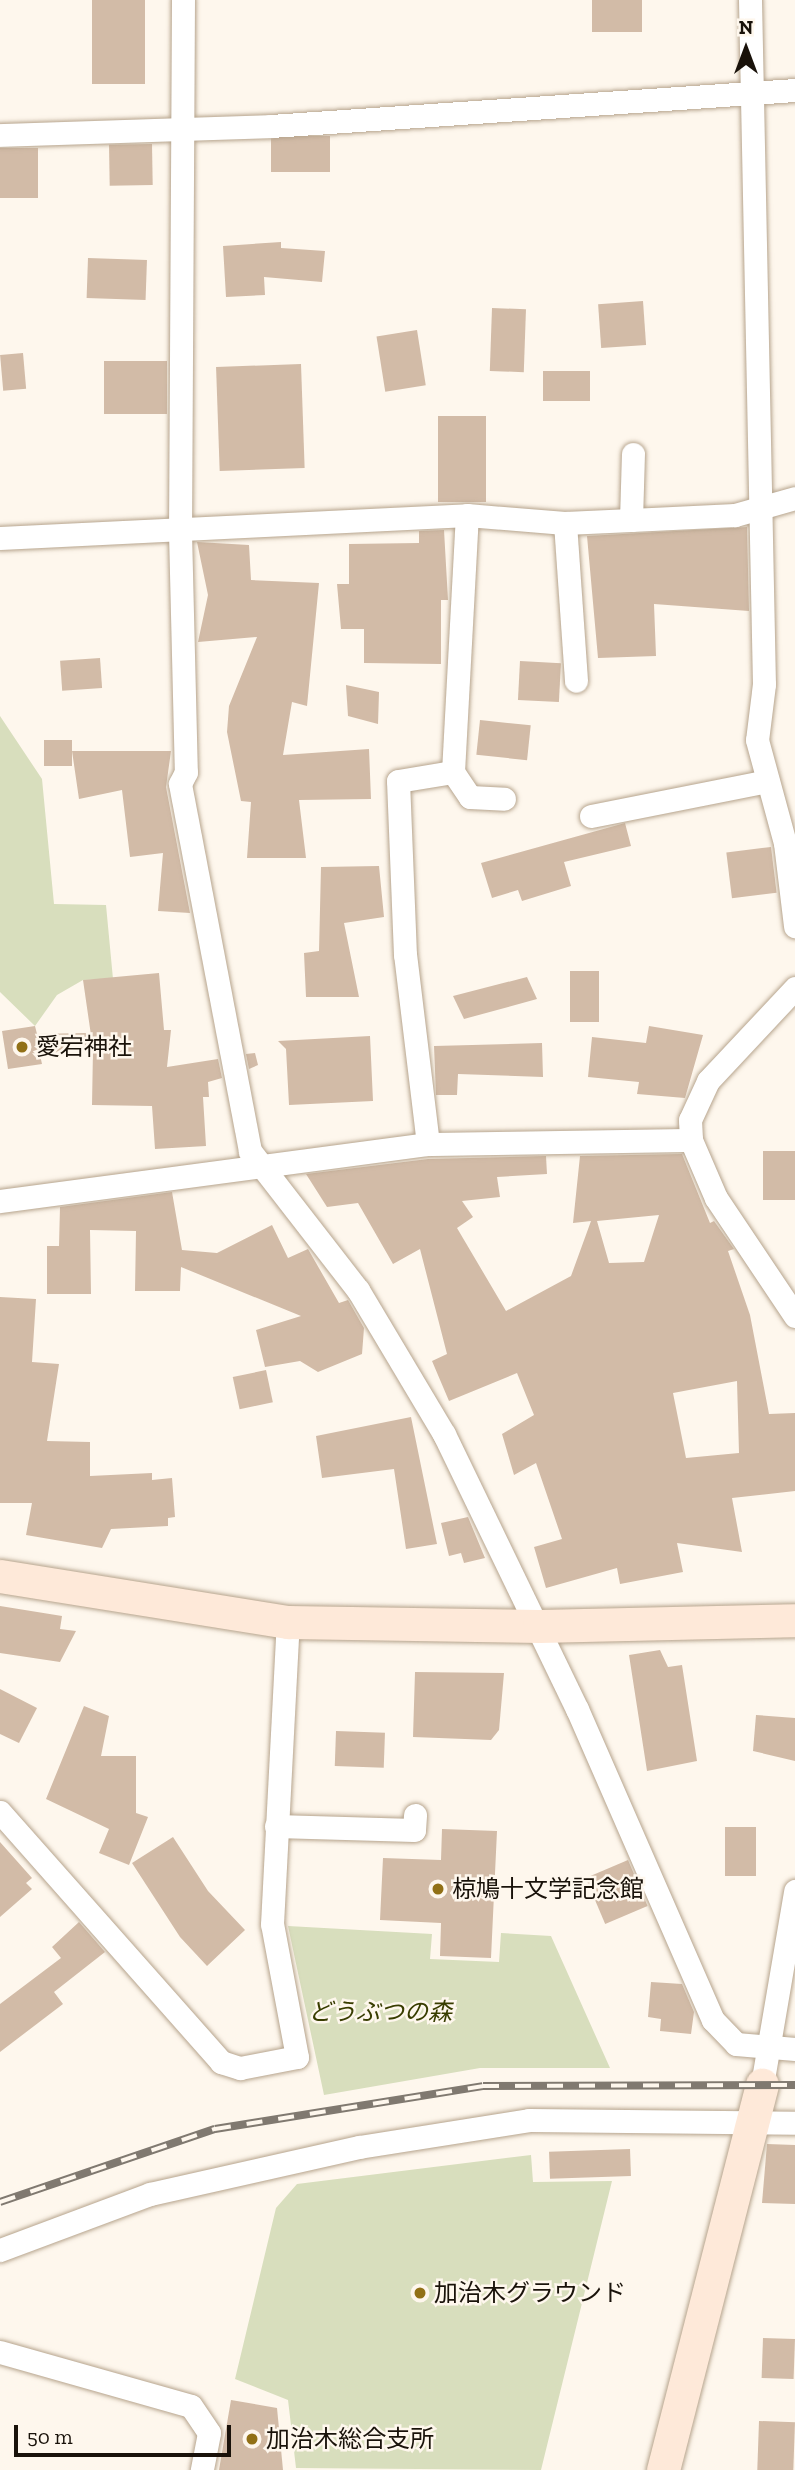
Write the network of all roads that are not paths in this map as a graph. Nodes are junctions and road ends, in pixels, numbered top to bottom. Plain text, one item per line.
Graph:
1 (183, 0) edge
2 (750, 0) edge
3 (795, 90) edge
4 (754, 92) junction
5 (184, 125) junction
6 (0, 135) edge
7 (633, 454) dead end
8 (795, 498) edge
9 (760, 506) junction
10 (467, 515) junction
11 (631, 520) junction
12 (565, 523) junction
13 (180, 531) junction
14 (0, 538) edge
15 (576, 681) dead end
16 (453, 772) junction
17 (768, 781) junction
18 (505, 799) dead end
19 (591, 816) dead end
20 (790, 841) edge
21 (795, 926) edge
22 (795, 988) edge
23 (691, 1140) junction
24 (428, 1144) junction
25 (265, 1169) junction
26 (0, 1201) edge
27 (795, 1316) edge
28 (0, 1576) edge
29 (795, 1620) edge
30 (288, 1622) junction
31 (538, 1626) junction
32 (0, 1812) edge
33 (415, 1815) dead end
34 (276, 1826) junction
35 (795, 1891) edge
36 (766, 2048) junction
37 (795, 2049) edge
38 (762, 2085) joint
39 (751, 2121) junction
40 (795, 2123) edge
41 (0, 2250) edge
42 (0, 2352) edge
43 (202, 2470) edge
44 (663, 2470) edge

1 - 5 street
2 - 4 street
3 - 4 street
4 - 5 street
4 - 9 street
5 - 6 street
5 - 13 street
7 - 11 street
8 - 9 street
9 - 11 street
9 - 17 street
10 - 12 street
10 - 13 street
10 - 16 street
11 - 12 street
12 - 15 street
13 - 14 street
13 - 25 street
16 - 18 street
16 - 24 street
17 - 19 street
17 - 20 street
20 - 21 street
22 - 23 street
23 - 24 street
23 - 27 street
24 - 25 street
25 - 26 street
25 - 31 street
28 - 30 street
29 - 31 street
30 - 31 street
30 - 34 street
31 - 36 street
32 - 34 street
33 - 34 street
35 - 36 street
36 - 37 street
36 - 38 street
38 - 39 street
39 - 40 street
39 - 41 street
39 - 44 street
42 - 43 street

